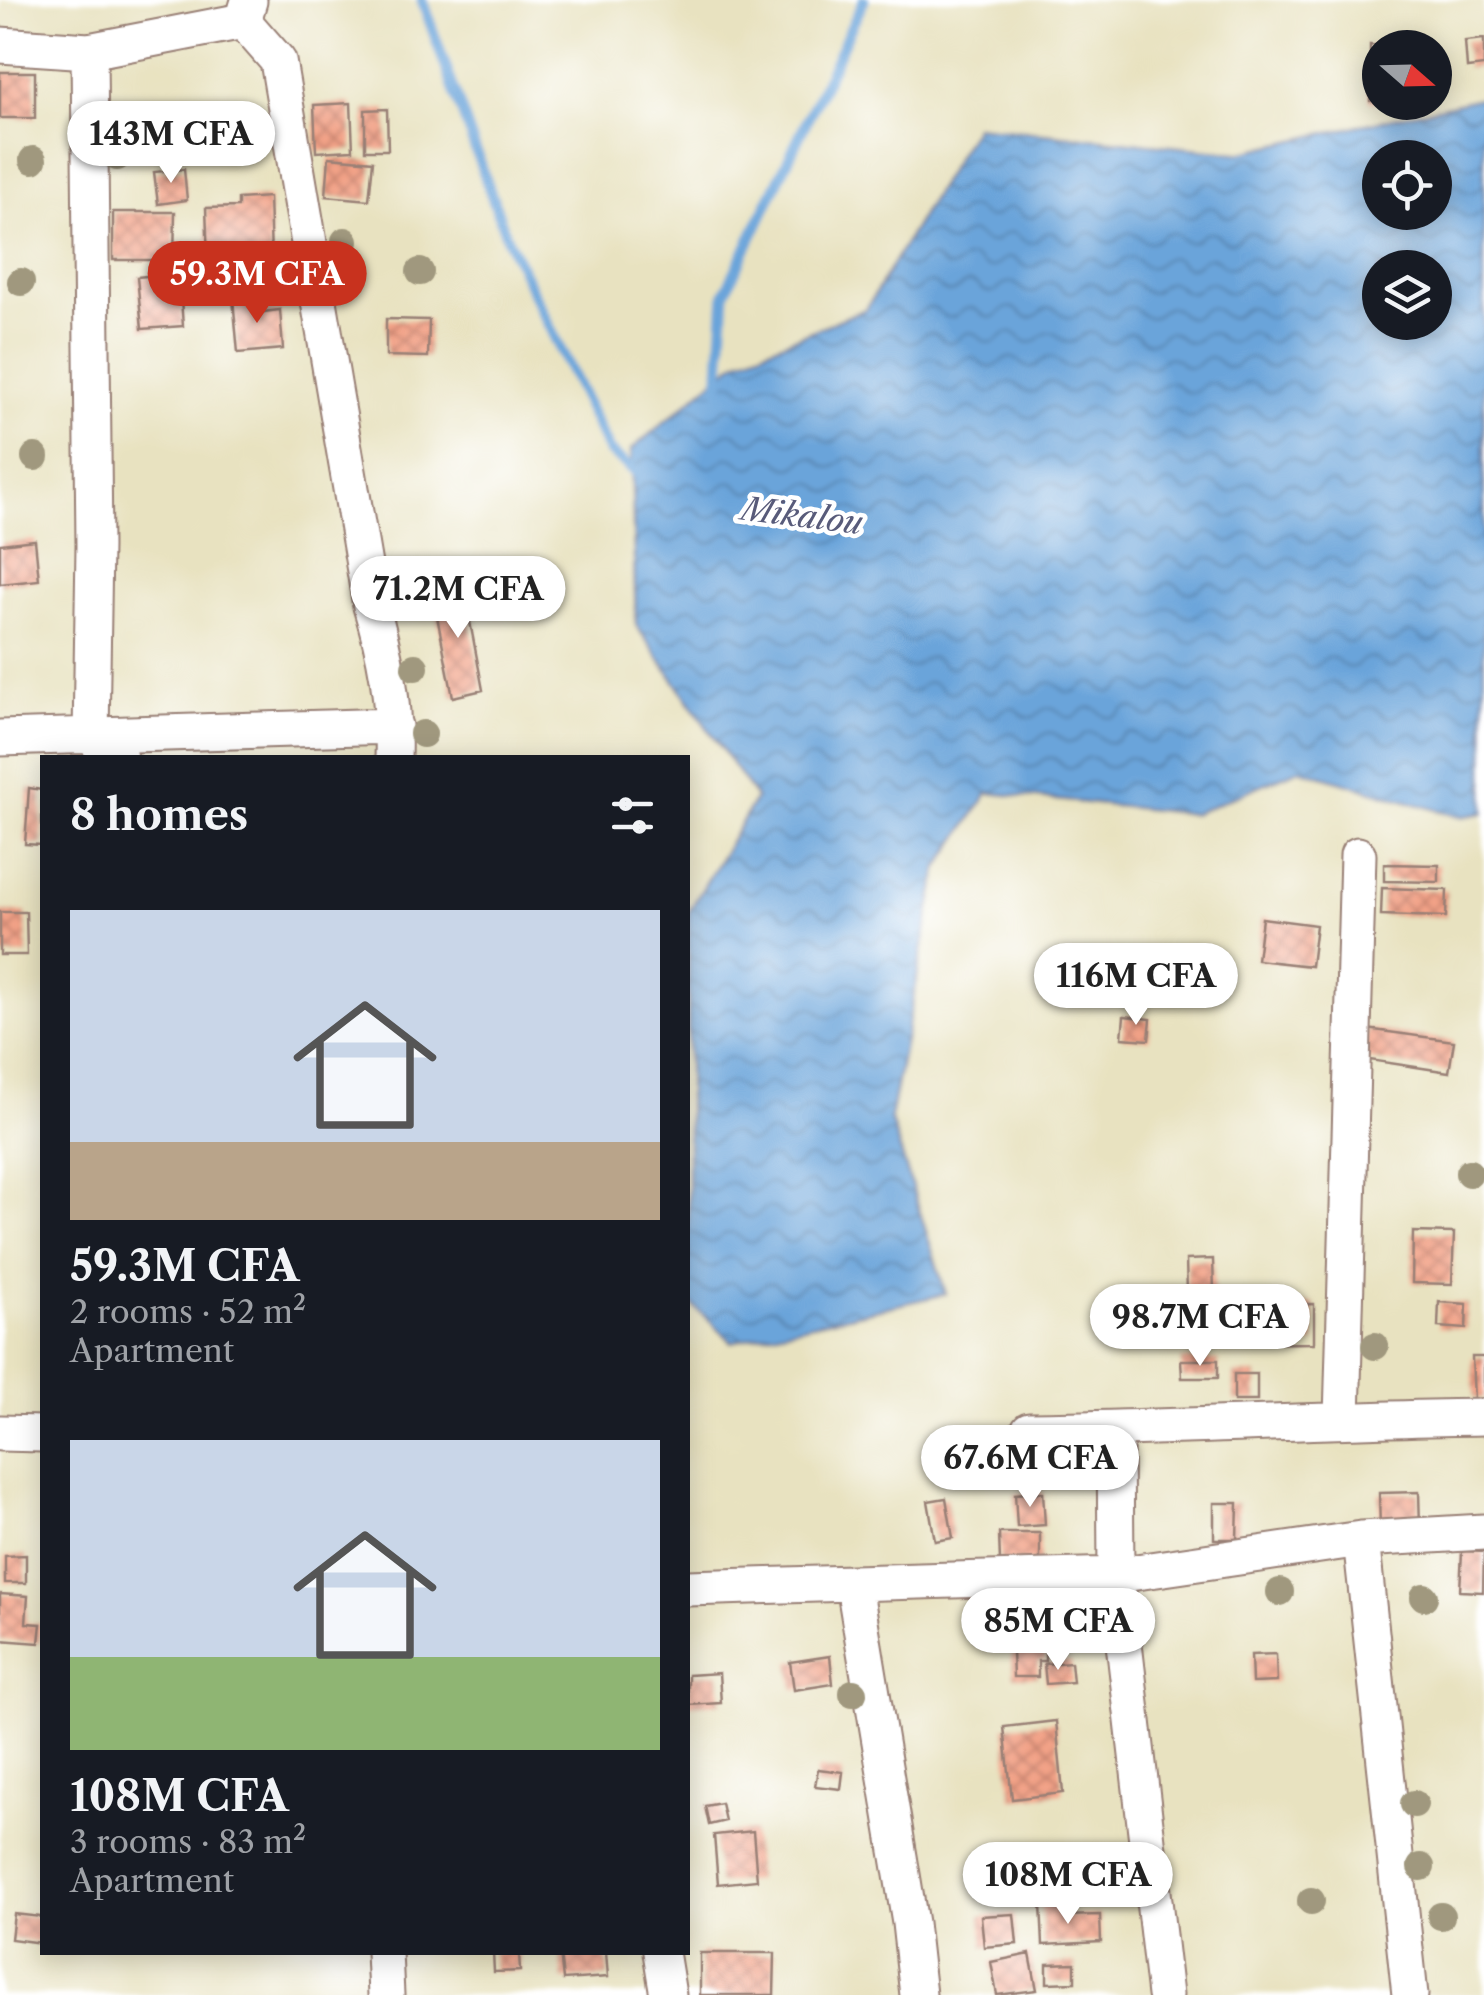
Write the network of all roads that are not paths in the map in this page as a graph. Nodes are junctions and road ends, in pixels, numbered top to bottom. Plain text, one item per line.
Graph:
1 (246, 10) edge
2 (0, 45) edge
3 (90, 51) junction
4 (0, 738) edge
5 (394, 742) edge
6 (105, 747) edge
7 (1358, 855) dead end
8 (1484, 1417) edge
9 (1342, 1419) junction
10 (1029, 1430) dead end
11 (1116, 1430) junction
12 (0, 1434) edge
13 (40, 1434) edge
14 (1484, 1532) edge
15 (1361, 1539) junction
16 (1116, 1576) junction
17 (854, 1585) junction
18 (690, 1588) edge
19 (384, 1955) edge
20 (661, 1955) edge
21 (386, 1995) edge
22 (668, 1995) edge
23 (918, 1995) edge
24 (1165, 1995) edge
25 (1410, 1995) edge

1 - 3 street
1 - 5 street
2 - 3 street
3 - 6 street
4 - 6 street
5 - 6 street
7 - 9 street
8 - 9 street
9 - 11 street
10 - 11 street
11 - 16 street
12 - 13 street
14 - 15 street
15 - 16 street
15 - 25 street
16 - 17 street
16 - 24 street
17 - 18 street
17 - 23 street
19 - 21 street
20 - 22 street

